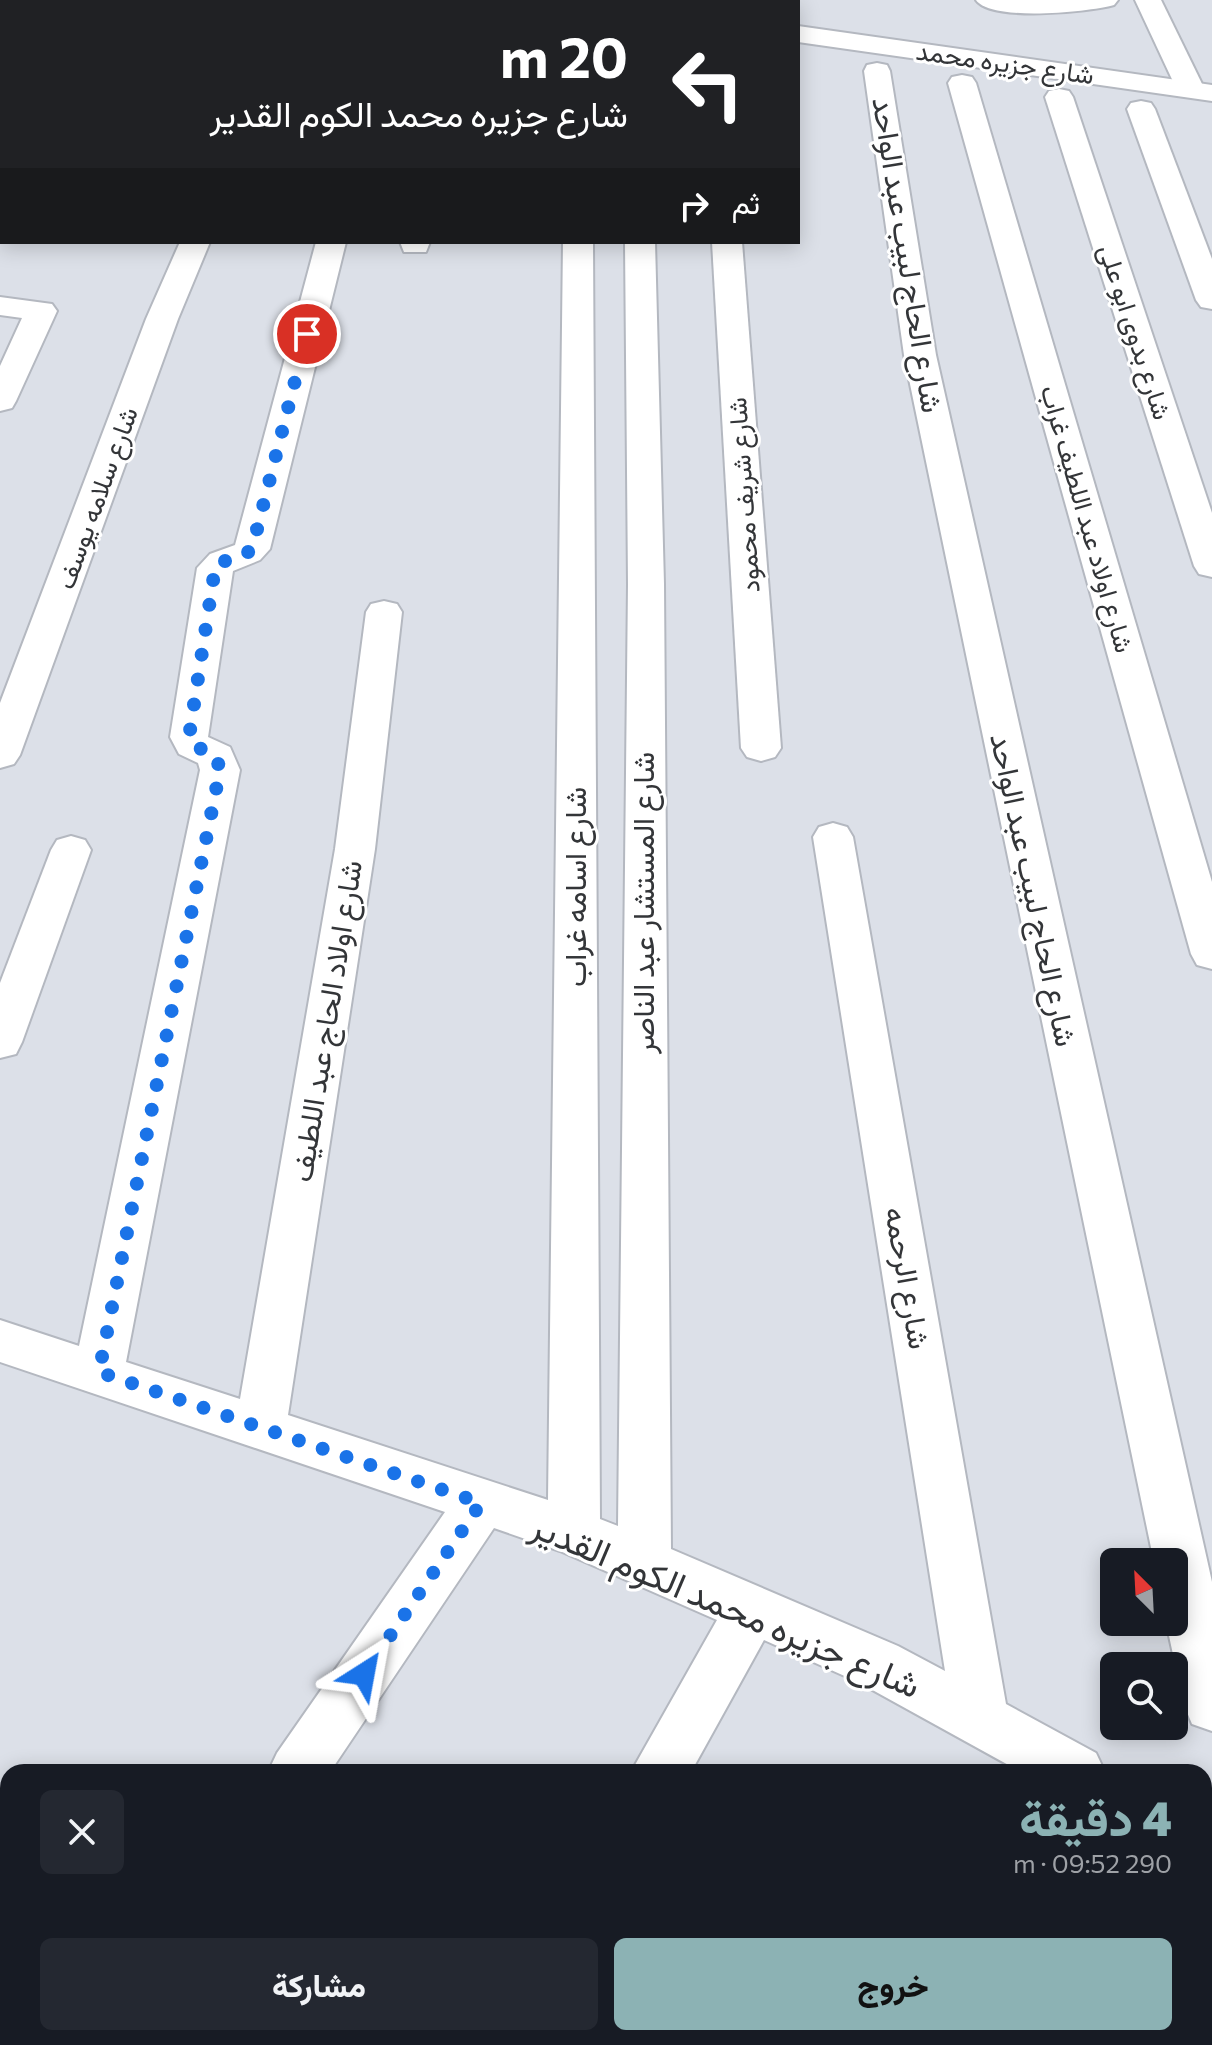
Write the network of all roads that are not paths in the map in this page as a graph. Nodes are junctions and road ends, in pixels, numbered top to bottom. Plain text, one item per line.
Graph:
1 (989, 0) edge
2 (1105, 0) edge
3 (1148, 0) edge
4 (800, 34) edge
5 (800, 60) edge
6 (877, 71) junction
7 (962, 83) junction
8 (1202, 92) edge
9 (1059, 97) junction
10 (1141, 109) junction
11 (1212, 119) edge
12 (194, 244) edge
13 (330, 244) edge
14 (578, 244) edge
15 (640, 244) edge
16 (727, 244) edge
17 (1212, 300) edge
18 (0, 306) edge
19 (0, 401) edge
20 (1212, 566) edge
21 (384, 612) dead end
22 (761, 748) dead end
23 (0, 755) edge
24 (833, 837) dead end
25 (71, 850) dead end
26 (1212, 954) edge
27 (0, 1042) edge
28 (0, 1341) edge
29 (99, 1372) junction
30 (260, 1429) junction
31 (481, 1503) junction
32 (574, 1532) junction
33 (644, 1565) junction
34 (751, 1611) junction
35 (1212, 1705) edge
36 (1003, 1745) edge
37 (302, 1764) edge
38 (665, 1764) edge
39 (1054, 1764) edge

1 - 2 street
3 - 8 street
4 - 8 street, شارع جزيره محمد
5 - 6 street, شارع جزيره محمد
6 - 7 street, شارع جزيره محمد
6 - 35 street, شارع الحاج لبيب عبد الواحد
7 - 9 street, شارع جزيره محمد
7 - 26 street, شارع اولاد عبد اللطيف غراب
9 - 10 street, شارع جزيره محمد
9 - 20 street, شارع بدوى ابو على
10 - 11 street, شارع جزيره محمد
10 - 17 street
12 - 23 street, شارع سلامه يوسف
13 - 29 street
14 - 32 street, شارع اسامه غراب
15 - 33 street, شارع المستشار عبد الناصر
16 - 22 street, شارع شريف محمود
18 - 19 street
21 - 30 street, شارع اولاد الحاج عبد اللطيف
24 - 36 street, شارع الرحمه
25 - 27 street
28 - 29 street, شارع جزيره محمد الكوم القدير
29 - 30 street, شارع جزيره محمد الكوم القدير
30 - 31 street, شارع جزيره محمد الكوم القدير
31 - 32 street, شارع جزيره محمد الكوم القدير
31 - 37 street
32 - 33 street, شارع جزيره محمد الكوم القدير
33 - 34 street, شارع جزيره محمد الكوم القدير
34 - 36 street, شارع جزيره محمد الكوم القدير
34 - 38 street
36 - 39 street, شارع جزيره محمد الكوم القدير

